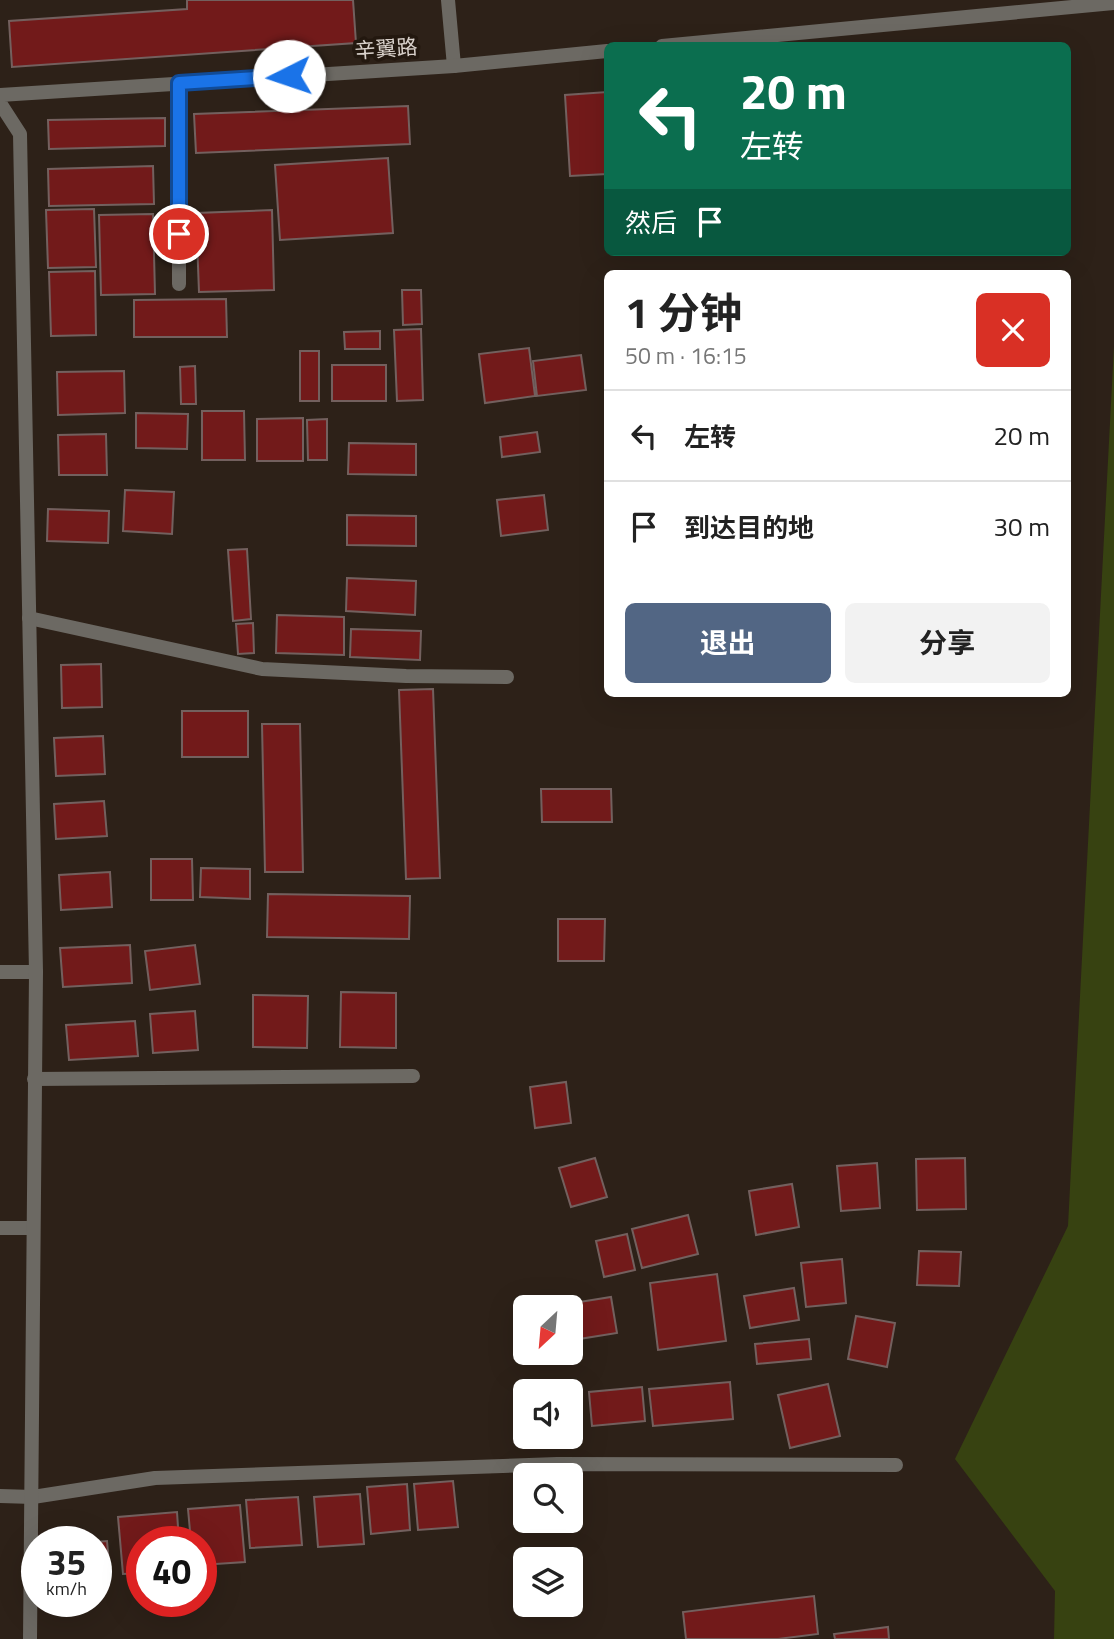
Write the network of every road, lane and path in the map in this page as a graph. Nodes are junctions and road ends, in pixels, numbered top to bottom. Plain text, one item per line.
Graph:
1 (448, 0) edge
2 (1114, 3) edge
3 (703, 42) edge
4 (604, 51) edge
5 (454, 66) junction
6 (179, 83) junction
7 (0, 95) edge
8 (0, 103) edge
9 (179, 284) dead end
10 (29, 618) junction
11 (507, 677) dead end
12 (0, 972) edge
13 (36, 972) junction
14 (413, 1076) dead end
15 (34, 1079) junction
16 (0, 1228) edge
17 (33, 1228) junction
18 (896, 1465) dead end
19 (0, 1496) edge
20 (33, 1497) junction
21 (30, 1639) edge

1 - 5 street
2 - 3 street
4 - 5 street, 辛翼路
5 - 6 street, 辛翼路
6 - 7 street, 辛翼路
6 - 9 street
8 - 10 street
10 - 11 street
10 - 13 street
12 - 13 street
13 - 15 street
14 - 15 street
15 - 17 street
16 - 17 street
17 - 20 street
18 - 20 street
19 - 20 street
20 - 21 street

